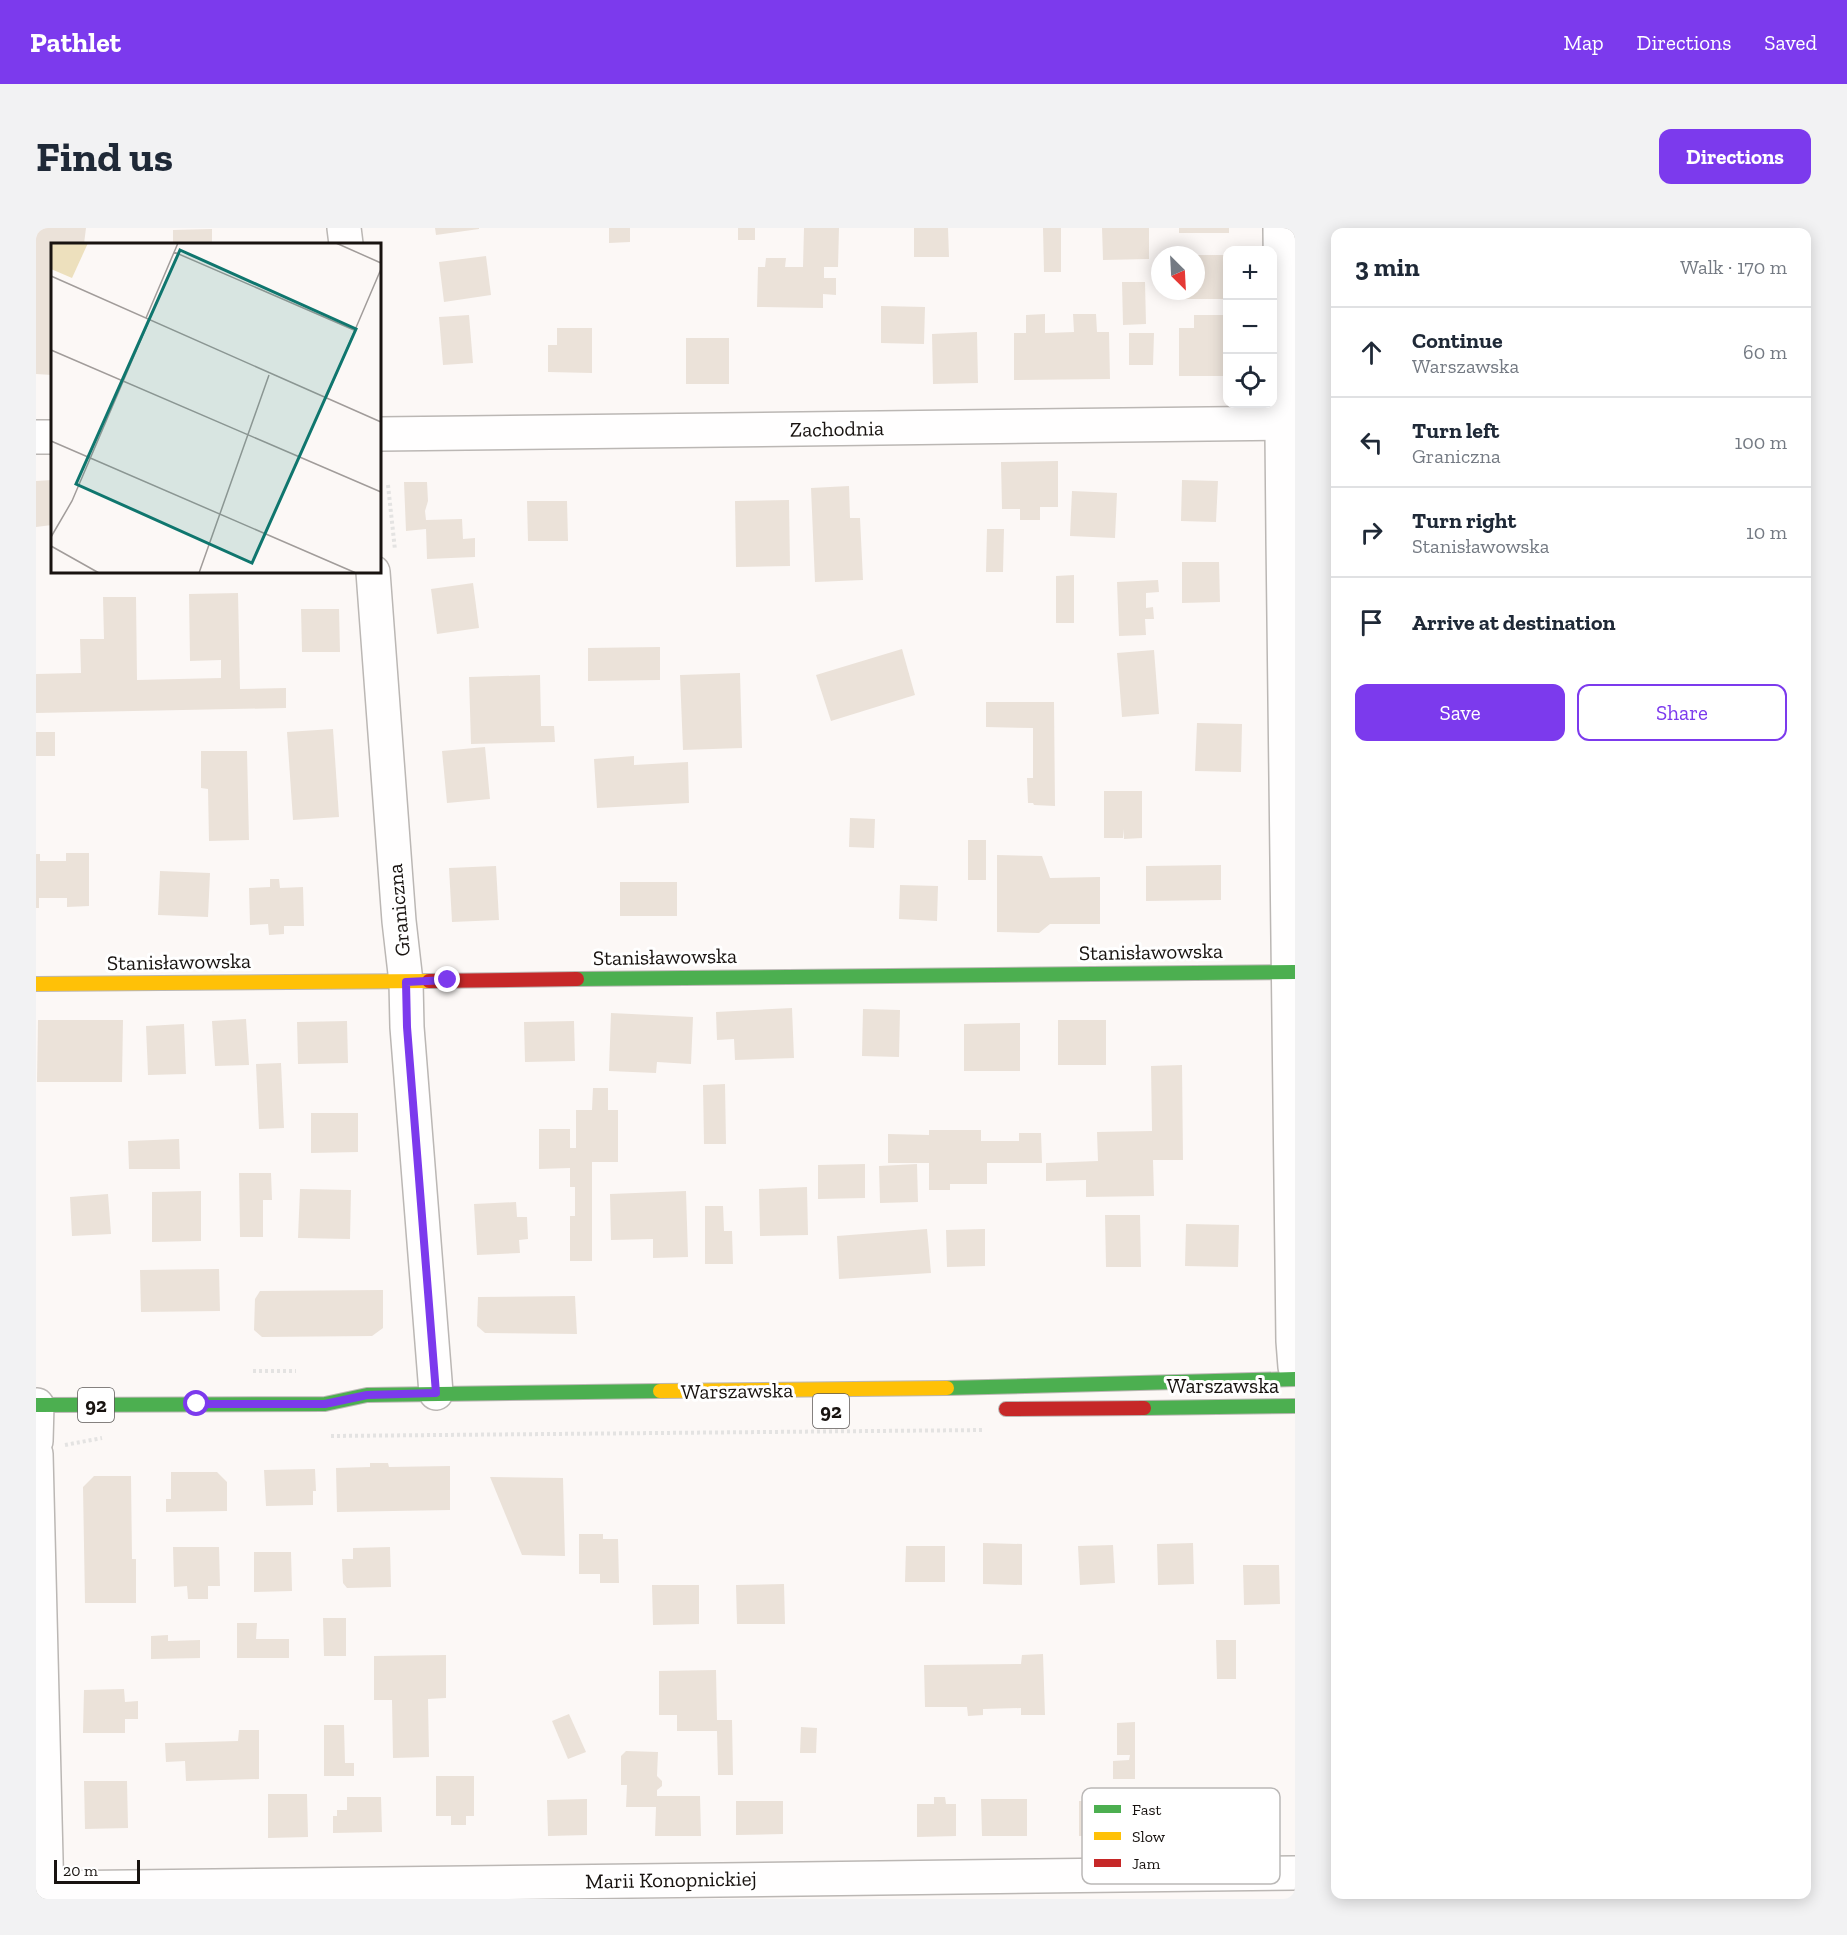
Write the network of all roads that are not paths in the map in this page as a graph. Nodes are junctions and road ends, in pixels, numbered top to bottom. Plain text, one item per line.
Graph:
1 (344, 228) edge
2 (1280, 228) edge
3 (346, 243) edge
4 (1289, 423) edge
5 (381, 434) edge
6 (51, 436) edge
7 (36, 437) edge
8 (373, 573) edge
9 (1291, 972) edge
10 (406, 982) junction
11 (36, 984) edge
12 (1295, 1367) edge
13 (1295, 1379) edge
14 (436, 1393) junction
15 (325, 1404) junction
16 (36, 1405) edge
17 (1295, 1406) edge
18 (992, 1409) dead end
19 (357, 1414) dead end
20 (43, 1447) edge
21 (1280, 1873) edge
22 (1295, 1873) edge
23 (1082, 1876) edge
24 (46, 1893) edge

1 - 3 street
2 - 4 street
4 - 5 street, Zachodnia
4 - 9 street
6 - 7 street
8 - 10 street, Graniczna
9 - 10 main road, Stanisławowska
9 - 12 street
10 - 11 main road, Stanisławowska
10 - 14 street, Graniczna
13 - 14 main road, Warszawska / 92
14 - 15 main road, Warszawska / 92
15 - 16 main road, Warszawska / 92
15 - 19 main road, Warszawska / 92
16 - 20 street
17 - 18 main road, Warszawska
20 - 24 street
21 - 22 street, Marii Konopnickiej
23 - 24 street, Marii Konopnickiej

